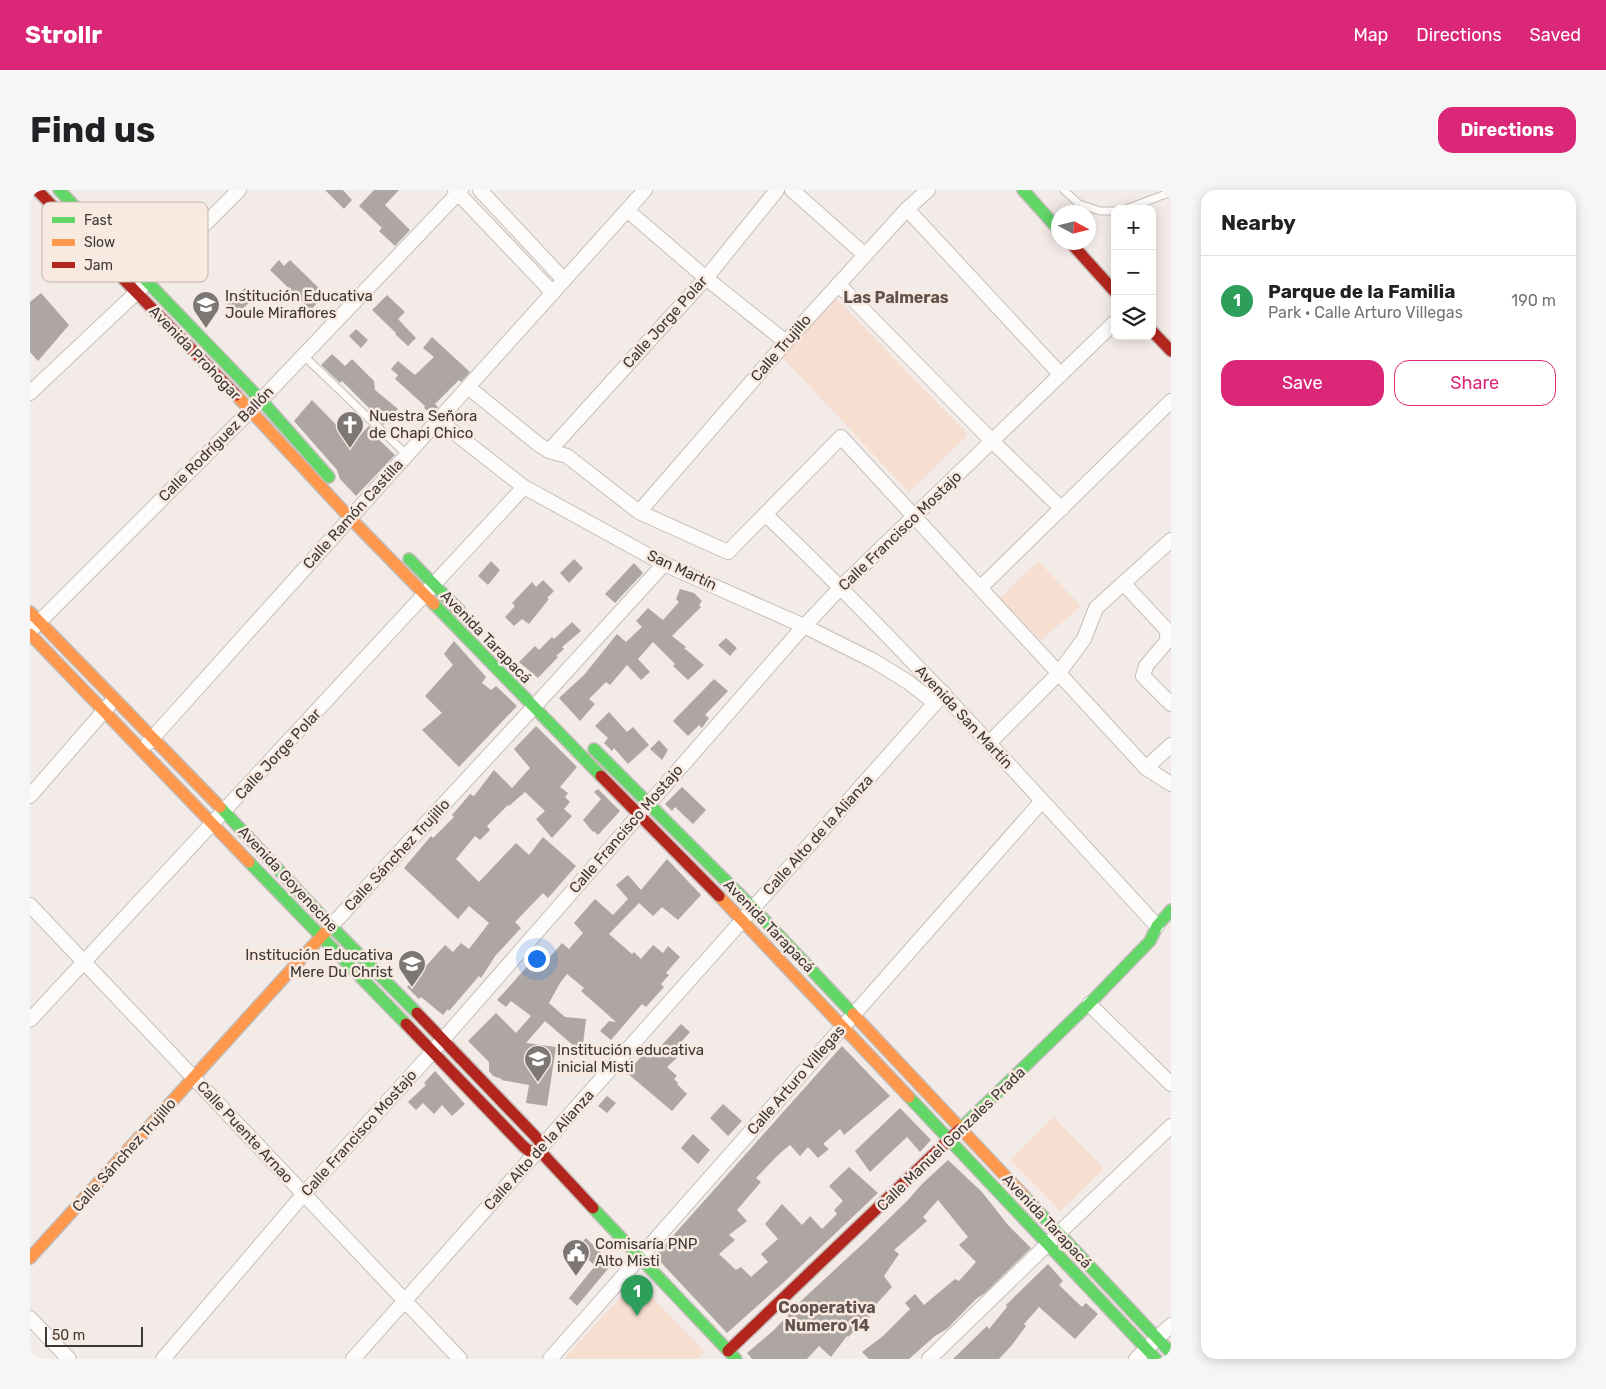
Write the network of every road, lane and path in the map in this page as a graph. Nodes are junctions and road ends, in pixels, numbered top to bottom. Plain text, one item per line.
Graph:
1 (37, 190) edge
2 (59, 190) edge
3 (239, 190) edge
4 (480, 190) edge
5 (645, 190) edge
6 (777, 190) edge
7 (792, 190) edge
8 (928, 190) edge
9 (1023, 190) edge
10 (1064, 190) edge
11 (458, 191) edge
12 (1171, 192) edge
13 (49, 202) edge
14 (71, 202) edge
15 (1137, 205) edge
16 (907, 209) junction
17 (626, 210) junction
18 (1111, 212) edge
19 (208, 221) edge
20 (1051, 221) edge
21 (1077, 250) edge
22 (865, 255) junction
23 (706, 278) junction
24 (564, 280) junction
25 (127, 282) edge
26 (147, 282) edge
27 (149, 282) edge
28 (838, 284) junction
29 (1111, 288) edge
30 (137, 292) junction
31 (553, 293) junction
32 (1111, 326) edge
33 (1156, 335) edge
34 (786, 342) junction
35 (1171, 350) edge
36 (303, 355) junction
37 (1061, 374) junction
38 (468, 387) junction
39 (30, 393) edge
40 (261, 400) junction
41 (1171, 401) edge
42 (250, 410) junction
43 (438, 420) junction
44 (992, 441) junction
45 (549, 451) junction
46 (407, 455) junction
47 (338, 487) dead end
48 (524, 487) junction
49 (1062, 509) junction
50 (353, 510) junction
51 (639, 512) junction
52 (765, 514) junction
53 (914, 516) junction
54 (369, 520) dead end
55 (1171, 540) edge
56 (400, 551) dead end
57 (664, 564) junction
58 (1123, 583) junction
59 (841, 587) junction
60 (980, 588) junction
61 (431, 590) junction
62 (467, 618) dead end
63 (32, 624) edge
64 (804, 626) junction
65 (1058, 674) junction
66 (533, 687) dead end
67 (939, 698) junction
68 (114, 700) junction
69 (542, 702) junction
70 (1171, 704) edge
71 (104, 712) junction
72 (153, 737) junction
73 (588, 743) dead end
74 (989, 743) junction
75 (1171, 745) edge
76 (142, 750) junction
77 (1146, 768) junction
78 (1171, 784) edge
79 (30, 796) edge
80 (1042, 801) junction
81 (644, 809) junction
82 (224, 811) junction
83 (213, 824) junction
84 (30, 905) edge
85 (753, 908) junction
86 (1171, 910) edge
87 (742, 920) junction
88 (330, 926) junction
89 (1156, 926) junction
90 (321, 937) junction
91 (85, 962) junction
92 (1088, 1004) junction
93 (853, 1015) junction
94 (30, 1020) edge
95 (842, 1028) junction
96 (443, 1039) junction
97 (432, 1052) junction
98 (195, 1078) junction
99 (1171, 1084) edge
100 (1171, 1126) edge
101 (962, 1129) junction
102 (950, 1140) junction
103 (538, 1150) junction
104 (303, 1195) junction
105 (1059, 1232) junction
106 (1048, 1243) junction
107 (30, 1258) edge
108 (639, 1258) junction
109 (405, 1301) junction
110 (30, 1318) edge
111 (1171, 1325) edge
112 (1157, 1339) junction
113 (1171, 1353) edge
114 (1151, 1354) edge
115 (728, 1356) edge
116 (69, 1359) edge
117 (163, 1359) edge
118 (353, 1359) edge
119 (460, 1359) edge
120 (550, 1359) edge
121 (929, 1359) edge
122 (1136, 1359) edge

1 - 13 street, Avenida Prohogar
2 - 14 street, Avenida Prohogar
3 - 19 street
4 - 24 street
5 - 17 street, Calle Ramón Castilla
6 - 23 street, Calle Jorge Polar
7 - 22 street
8 - 16 street, Calle Trujillo
9 - 20 street
10 - 18 lane
11 - 31 street
11 - 36 street, Calle Rodríguez Ballón
12 - 15 lane
16 - 22 street, Calle Trujillo
16 - 37 street
17 - 23 street
17 - 24 street, Calle Ramón Castilla
21 - 29 street
22 - 28 street, Calle Trujillo
23 - 34 street
23 - 45 street, Calle Jorge Polar
24 - 31 street, Calle Ramón Castilla
25 - 30 street, Avenida Prohogar
26 - 30 street
27 - 40 street, Avenida Prohogar
28 - 34 street, Calle Trujillo
28 - 44 street
30 - 39 street
30 - 42 street, Avenida Prohogar
31 - 38 street, Calle Ramón Castilla
32 - 37 street, Calle Francisco Mostajo
33 - 35 street
34 - 51 street, Calle Trujillo
36 - 40 street, Calle Rodríguez Ballón
36 - 46 lane
37 - 44 street, Calle Francisco Mostajo
38 - 43 street, Calle Ramón Castilla
38 - 45 street
40 - 42 street, Calle Rodríguez Ballón
40 - 47 street, Avenida Prohogar
41 - 49 street
42 - 50 street, Avenida Prohogar
42 - 63 street, Calle Rodríguez Ballón
43 - 46 street, Calle Ramón Castilla
43 - 48 street, San Martín
44 - 49 street
44 - 53 street, Calle Francisco Mostajo
45 - 51 street
46 - 50 street, Calle Ramón Castilla
48 - 57 street, San Martín
48 - 61 street, Calle Jorge Polar
49 - 60 street
50 - 54 street
50 - 61 street, Avenida Tarapacá
50 - 72 street, Calle Ramón Castilla
51 - 52 street
52 - 53 street
52 - 59 street, Avenida San Martín
53 - 59 street, Calle Francisco Mostajo
53 - 60 street
55 - 58 street
56 - 61 street, Avenida Tarapacá
57 - 64 street, San Martín
57 - 69 street, Calle Sánchez Trujillo
58 - 65 street
58 - 70 street
59 - 64 street, Calle Francisco Mostajo
59 - 67 street, Avenida San Martín
60 - 65 street
61 - 62 street, Avenida Tarapacá
61 - 69 street, Avenida Tarapacá
61 - 82 street, Calle Jorge Polar
63 - 68 street, Avenida Goyeneche
63 - 71 street, Avenida Goyeneche
64 - 67 street, San Martín
64 - 81 street, Calle Francisco Mostajo
65 - 74 street
65 - 77 street
66 - 69 street, Avenida Tarapacá
67 - 74 street, Avenida San Martín
67 - 85 street, Calle Alto de la Alianza
68 - 71 street
68 - 72 street, Avenida Goyeneche
69 - 81 street, Avenida Tarapacá
69 - 88 street, Calle Sánchez Trujillo
71 - 76 street, Avenida Goyeneche
71 - 79 street
72 - 76 street, Calle Ramón Castilla
72 - 82 street, Avenida Goyeneche
73 - 81 street, Avenida Tarapacá
74 - 80 street, Avenida San Martín
75 - 77 street
76 - 83 street, Avenida Goyeneche
77 - 78 street
80 - 89 street, Avenida San Martín
80 - 93 street, Calle Arturo Villegas
81 - 85 street, Avenida Tarapacá
81 - 87 street, Avenida Tarapacá
81 - 96 street, Calle Francisco Mostajo
82 - 83 street, Calle Jorge Polar
82 - 88 street, Avenida Goyeneche
83 - 90 street, Avenida Goyeneche
83 - 91 street, Calle Jorge Polar
84 - 91 street, Calle Puente Arnao
85 - 87 street, Calle Alto de la Alianza
85 - 93 street, Avenida Tarapacá
86 - 89 street, Calle Manuel Gonzales Prada
87 - 95 street, Avenida Tarapacá
87 - 103 street, Calle Alto de la Alianza
88 - 90 street, Calle Sánchez Trujillo
88 - 96 street, Avenida Goyeneche
89 - 92 street, Calle Manuel Gonzales Prada
90 - 97 street, Avenida Goyeneche
90 - 98 street, Calle Sánchez Trujillo
91 - 94 street, Calle Jorge Polar
91 - 98 street, Calle Puente Arnao
92 - 99 street
92 - 101 street, Calle Manuel Gonzales Prada
93 - 95 street, Calle Arturo Villegas
93 - 101 street, Avenida Tarapacá
95 - 102 street, Avenida Tarapacá
95 - 108 street, Calle Arturo Villegas
96 - 97 street, Calle Francisco Mostajo
96 - 103 street, Avenida Goyeneche
97 - 103 street, Avenida Goyeneche
97 - 104 street, Calle Francisco Mostajo
98 - 104 street, Calle Puente Arnao
98 - 107 street, Calle Sánchez Trujillo
100 - 105 street
101 - 102 street, Calle Manuel Gonzales Prada
101 - 105 street, Avenida Tarapacá
102 - 106 street, Avenida Tarapacá
102 - 115 street, Calle Manuel Gonzales Prada
103 - 108 street, Avenida Goyeneche
103 - 109 street, Calle Alto de la Alianza
104 - 109 street, Calle Puente Arnao
104 - 117 street, Calle Francisco Mostajo
105 - 106 street
105 - 112 street, Avenida Tarapacá
106 - 114 street, Avenida Tarapacá
106 - 121 street
108 - 115 street, Avenida Goyeneche
108 - 120 street, Calle Arturo Villegas
109 - 118 street, Calle Alto de la Alianza
109 - 119 street, Calle Puente Arnao
110 - 116 street
111 - 112 street
112 - 113 street, Avenida Tarapacá
112 - 114 street
114 - 122 street

